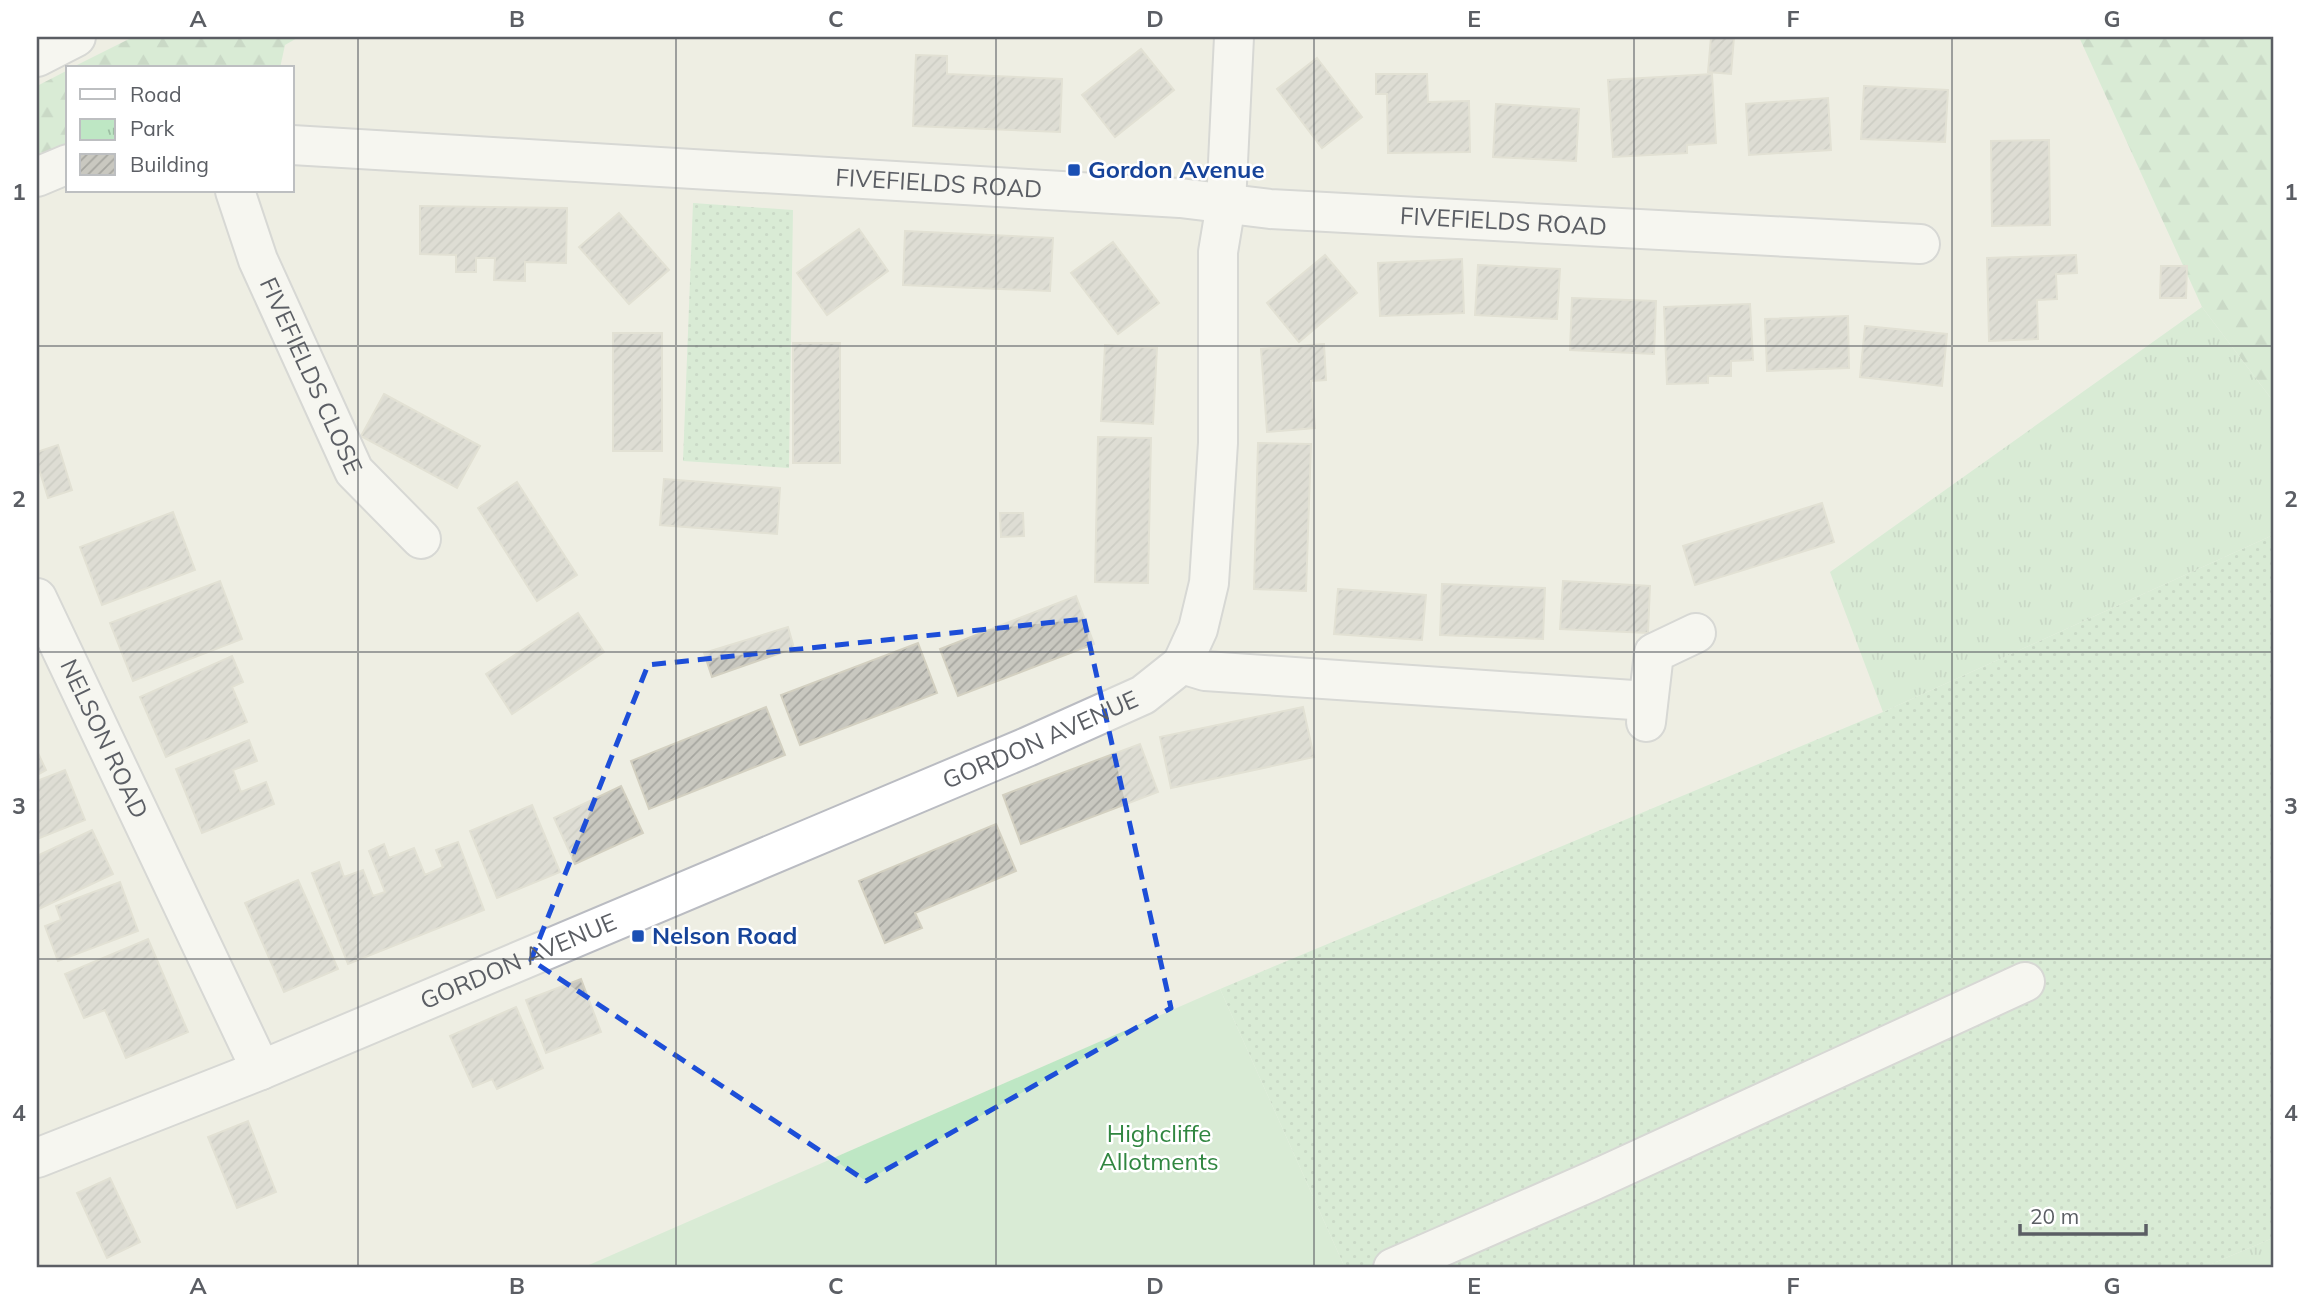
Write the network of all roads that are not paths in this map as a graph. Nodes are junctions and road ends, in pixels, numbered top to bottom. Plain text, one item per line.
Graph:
1 (76, 37) edge
2 (1234, 37) edge
3 (37, 57) edge
4 (294, 145) edge
5 (66, 165) edge
6 (37, 177) edge
7 (235, 192) edge
8 (1227, 205) junction
9 (1920, 244) dead end
10 (421, 539) dead end
11 (37, 598) edge
12 (1696, 633) dead end
13 (1182, 664) junction
14 (2025, 982) dead end
15 (261, 1070) junction
16 (37, 1158) edge
17 (1393, 1268) edge

1 - 3 street
2 - 8 street, GORDON AVENUE
4 - 8 street, FIVEFIELDS ROAD
5 - 6 street
7 - 10 street, FIVEFIELDS CLOSE
8 - 9 street, FIVEFIELDS ROAD
8 - 13 street, GORDON AVENUE
11 - 15 street, NELSON ROAD
12 - 13 street
13 - 15 street, GORDON AVENUE
14 - 17 street
15 - 16 street, GORDON AVENUE

